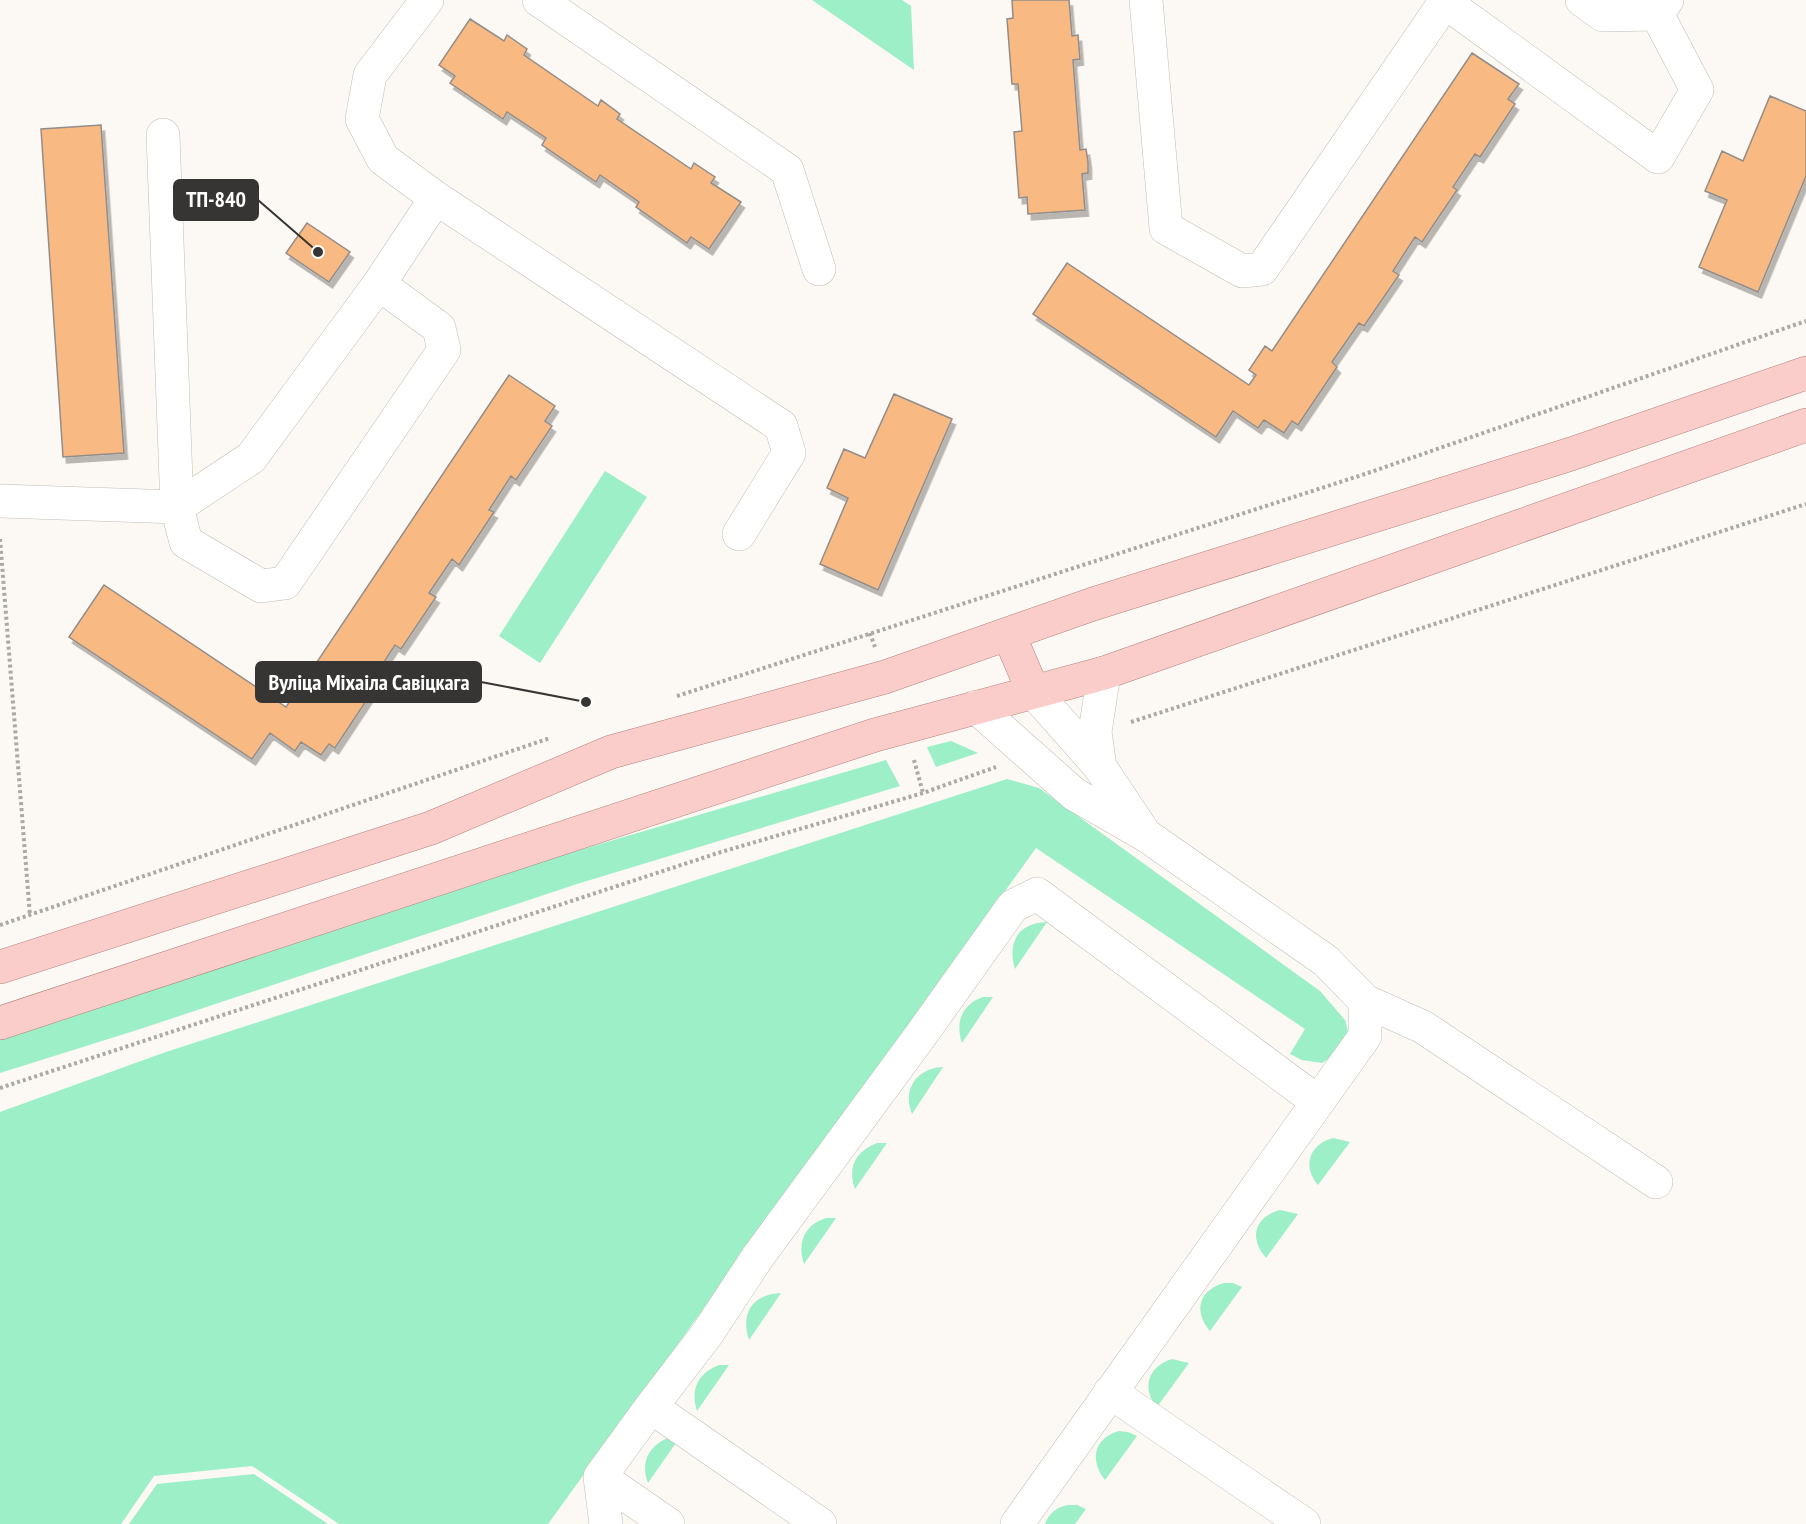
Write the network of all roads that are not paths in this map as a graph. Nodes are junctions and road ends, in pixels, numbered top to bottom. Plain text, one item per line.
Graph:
1 (427, 0) edge
2 (538, 0) edge
3 (1146, 0) edge
4 (1582, 0) edge
5 (1662, 7) edge
6 (163, 135) dead end
7 (435, 198) junction
8 (819, 269) dead end
9 (379, 284) junction
10 (1806, 373) edge
11 (1806, 425) edge
12 (0, 501) edge
13 (177, 507) junction
14 (739, 534) dead end
15 (1009, 635) junction
16 (1104, 673) junction
17 (1033, 691) junction
18 (976, 707) junction
19 (1030, 755) junction
20 (1100, 767) junction
21 (1146, 836) junction
22 (0, 967) edge
23 (1365, 1001) junction
24 (0, 1023) edge
25 (1318, 1102) junction
26 (1656, 1182) dead end
27 (1110, 1392) junction
28 (651, 1407) junction
29 (600, 1477) junction
30 (606, 1524) edge
31 (668, 1524) edge
32 (820, 1524) edge
33 (1017, 1524) edge
34 (1304, 1524) edge

1 - 7 lane
2 - 8 lane
3 - 5 lane
4 - 5 lane
6 - 13 lane
7 - 9 lane
7 - 14 lane
9 - 13 lane
9 - 13 lane
10 - 15 main road
11 - 16 main road
12 - 13 lane
15 - 17 main road
15 - 22 main road
16 - 17 main road
16 - 20 lane
17 - 18 main road
17 - 19 lane
17 - 20 lane
18 - 19 lane
18 - 24 main road
19 - 21 lane
20 - 21 lane
21 - 23 lane
23 - 25 lane
23 - 26 lane
25 - 27 lane
25 - 28 lane
27 - 33 lane
27 - 34 lane
28 - 29 lane
28 - 32 lane
29 - 30 lane
29 - 31 lane

